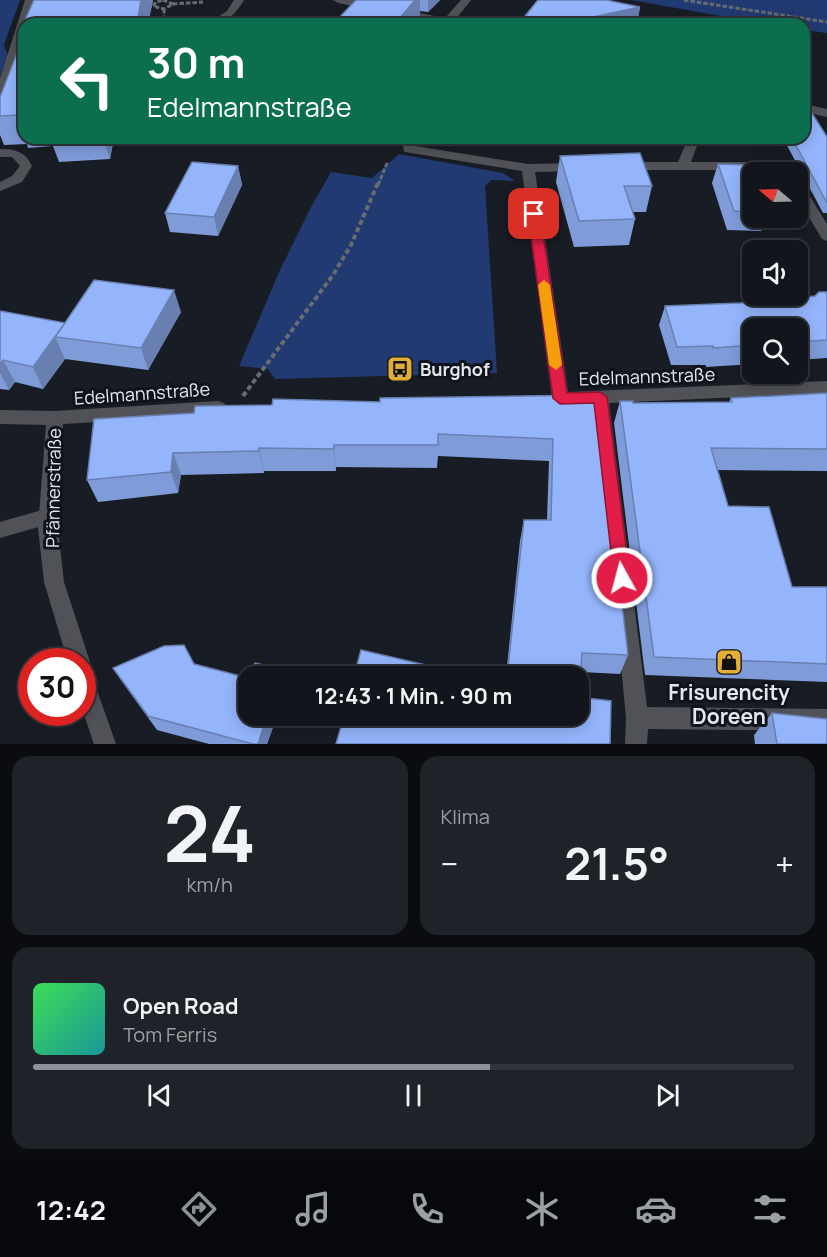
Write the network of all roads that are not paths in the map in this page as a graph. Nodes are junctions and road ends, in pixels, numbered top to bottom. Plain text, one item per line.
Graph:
1 (30, 0) edge
2 (239, 0) edge
3 (338, 0) edge
4 (466, 0) edge
5 (24, 18) edge
6 (222, 18) edge
7 (423, 18) edge
8 (451, 18) edge
9 (18, 38) edge
10 (0, 96) edge
11 (810, 109) edge
12 (827, 113) edge
13 (408, 144) edge
14 (692, 144) edge
15 (0, 153) edge
16 (683, 165) junction
17 (742, 166) edge
18 (528, 168) junction
19 (0, 187) edge
20 (808, 205) edge
21 (827, 236) edge
22 (827, 387) edge
23 (600, 397) junction
24 (560, 398) junction
25 (539, 399) edge
26 (236, 407) edge
27 (0, 417) edge
28 (55, 418) junction
29 (49, 516) junction
30 (0, 530) edge
31 (75, 648) edge
32 (96, 716) edge
33 (637, 718) junction
34 (827, 720) edge
35 (105, 744) edge
36 (636, 744) edge

1 - 5 street
2 - 6 street
3 - 7 street
4 - 8 street
9 - 10 street
11 - 12 street
13 - 18 street
14 - 16 street
15 - 19 street
16 - 17 street
16 - 18 street
18 - 24 street
20 - 21 street
22 - 23 street, Edelmannstraße
23 - 24 street, Edelmannstraße
23 - 33 street
24 - 25 street, Edelmannstraße
26 - 28 street, Edelmannstraße
27 - 28 street, Edelmannstraße
28 - 29 street, Pfännerstraße
29 - 30 street
29 - 31 street, Pfännerstraße
32 - 35 street
33 - 34 street
33 - 36 street

